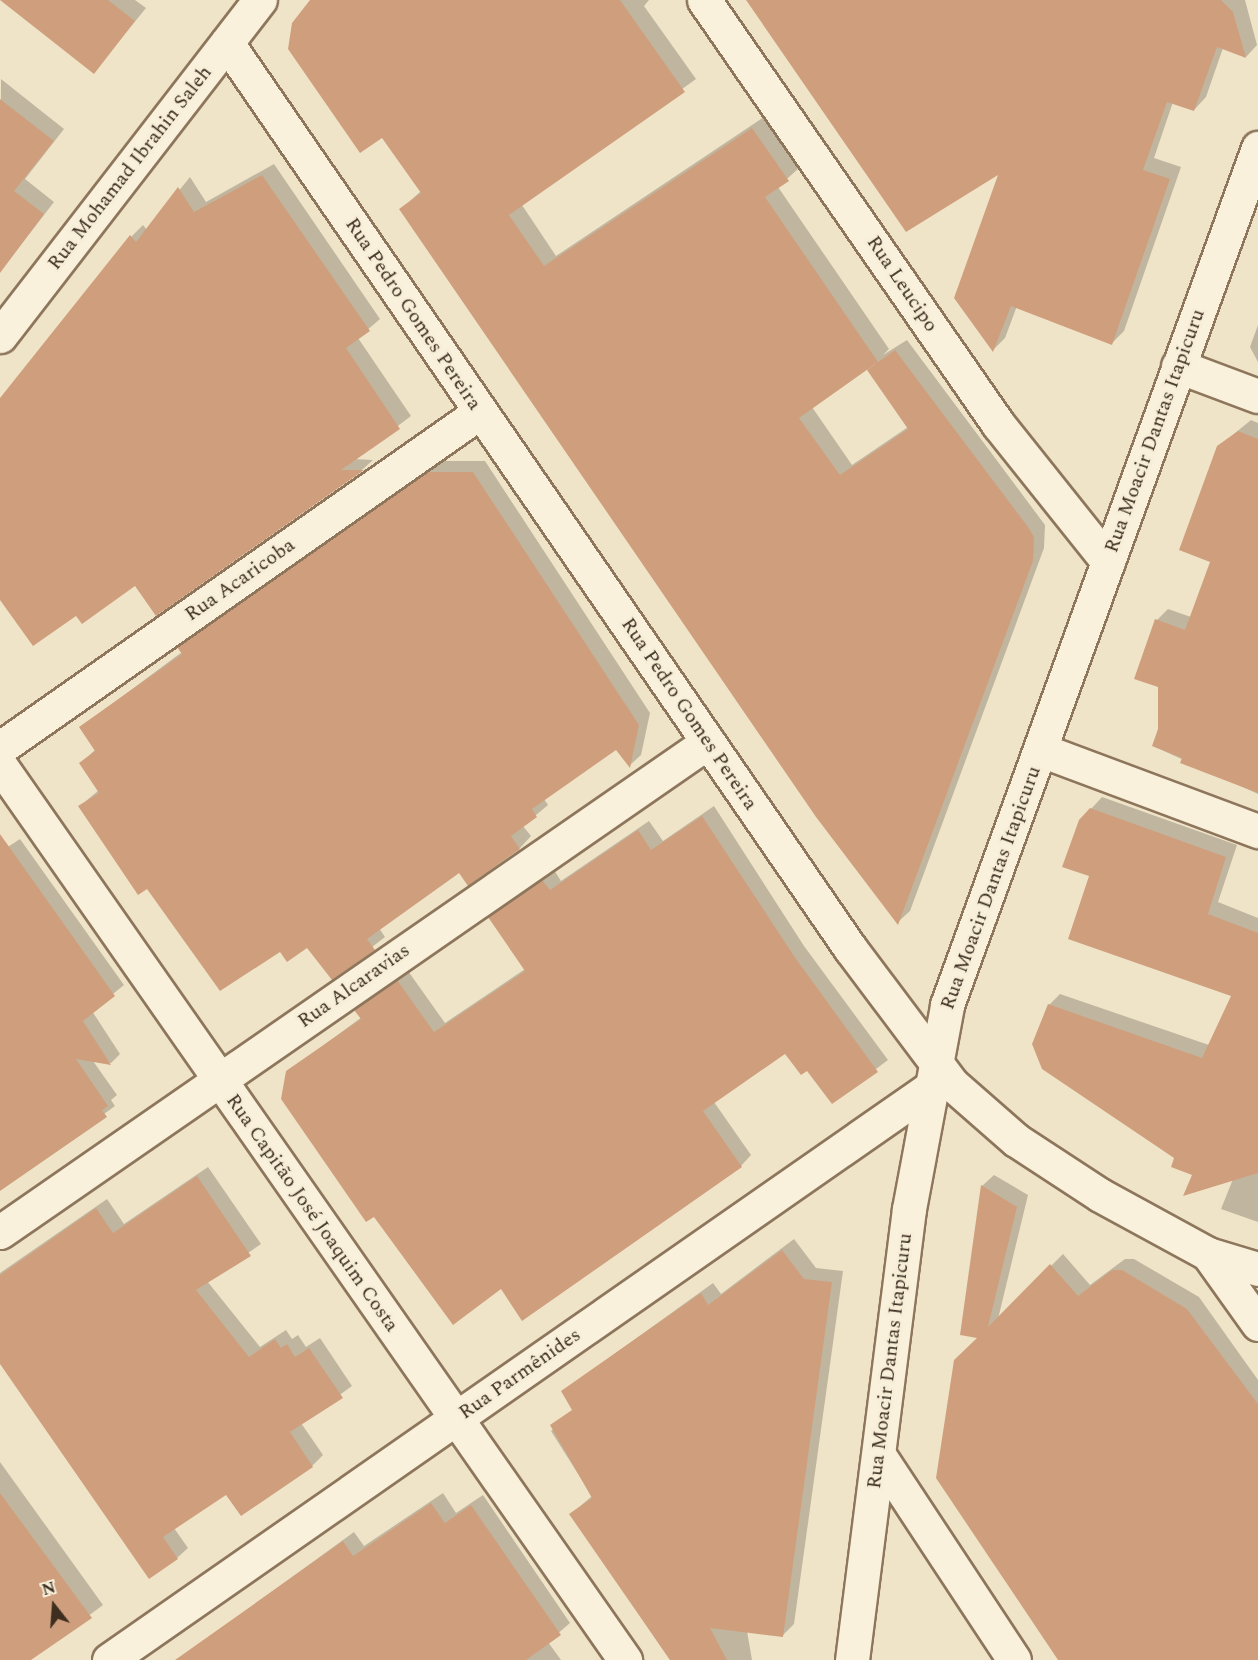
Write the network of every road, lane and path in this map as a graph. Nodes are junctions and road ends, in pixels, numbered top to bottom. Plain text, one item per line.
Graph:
1 (260, 0) edge
2 (704, 0) edge
3 (227, 43) junction
4 (1258, 148) edge
5 (0, 336) edge
6 (1178, 366) junction
7 (1258, 396) edge
8 (480, 412) junction
9 (1108, 562) junction
10 (708, 742) junction
11 (0, 748) edge
12 (1041, 750) junction
13 (0, 765) edge
14 (1258, 831) edge
15 (933, 1075) junction
16 (218, 1080) junction
17 (0, 1233) edge
18 (1208, 1254) junction
19 (1258, 1269) edge
20 (1258, 1324) edge
21 (456, 1418) junction
22 (879, 1455) junction
23 (109, 1660) edge
24 (625, 1660) edge
25 (852, 1660) edge
26 (1014, 1660) edge

1 - 3 street, Rua Mohamad Ibrahin Saleh
2 - 9 street, Rua Leucipo
3 - 5 street, Rua Mohamad Ibrahin Saleh
3 - 8 street, Rua Pedro Gomes Pereira
4 - 6 street, Rua Moacir Dantas Itapicuru
6 - 7 street
6 - 9 street, Rua Moacir Dantas Itapicuru
8 - 10 street, Rua Pedro Gomes Pereira
8 - 11 street, Rua Acaricoba
9 - 12 street, Rua Moacir Dantas Itapicuru
10 - 15 street, Rua Pedro Gomes Pereira
10 - 16 street, Rua Alcaravias
12 - 14 street
12 - 15 street, Rua Moacir Dantas Itapicuru
13 - 16 street, Rua Capitão José Joaquim Costa
15 - 18 street, Rua Pedro Gomes Pereira
15 - 21 street, Rua Parmênides
15 - 22 street, Rua Moacir Dantas Itapicuru
16 - 17 street, Rua Alcaravias
16 - 21 street, Rua Capitão José Joaquim Costa
18 - 19 street, Rua Pedro Gomes Pereira
18 - 20 street
21 - 23 street, Rua Parmênides
21 - 24 street, Rua Capitão José Joaquim Costa
22 - 25 street, Rua Moacir Dantas Itapicuru
22 - 26 street

